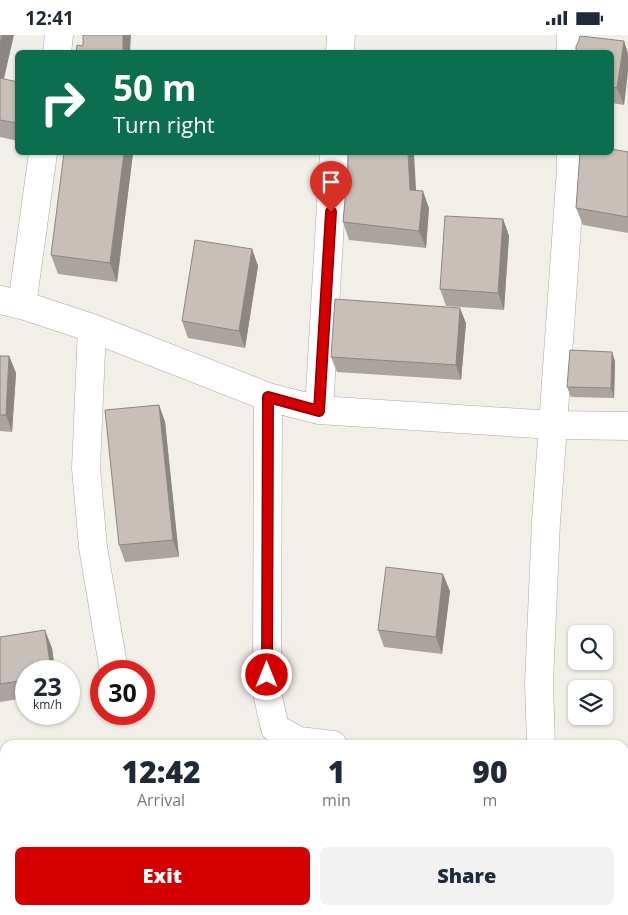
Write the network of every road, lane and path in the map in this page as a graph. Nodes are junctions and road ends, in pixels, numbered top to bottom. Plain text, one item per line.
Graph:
1 (59, 35) edge
2 (341, 35) edge
3 (571, 35) edge
4 (57, 50) edge
5 (340, 50) edge
6 (571, 50) edge
7 (43, 155) edge
8 (334, 155) edge
9 (571, 155) edge
10 (11, 302) edge
11 (92, 328) junction
12 (268, 397) junction
13 (319, 411) junction
14 (553, 425) junction
15 (628, 426) edge
16 (112, 660) edge
17 (297, 740) edge
18 (541, 740) edge

1 - 4 street
2 - 5 street
3 - 6 street
7 - 10 street
8 - 13 street
9 - 14 street
10 - 11 street
11 - 12 street
11 - 16 street
12 - 13 street
12 - 17 street
13 - 14 street
14 - 15 street
14 - 18 street

